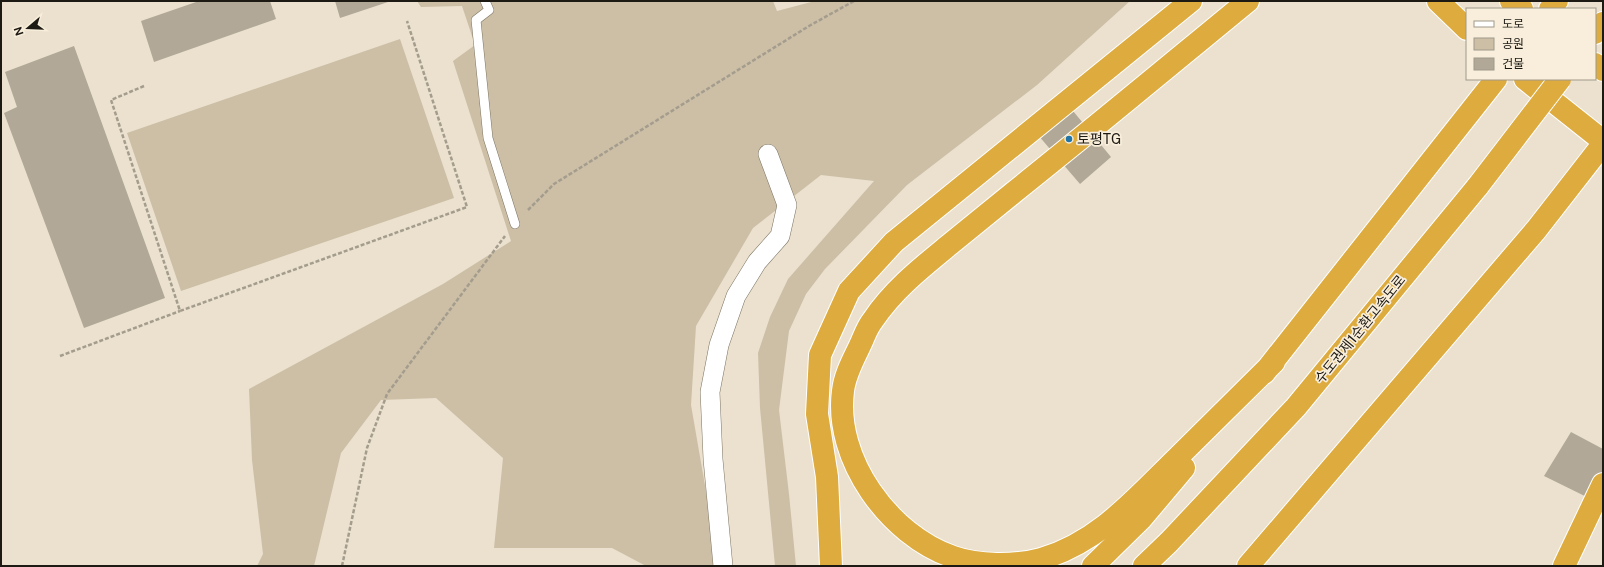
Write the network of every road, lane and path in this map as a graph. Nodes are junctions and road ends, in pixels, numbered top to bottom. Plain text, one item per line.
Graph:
1 (486, 1) edge
2 (854, 1) edge
3 (1191, 1) edge
4 (1248, 1) edge
5 (1438, 1) edge
6 (1511, 1) edge
7 (1521, 8) edge
8 (407, 21) dead end
9 (1603, 23) edge
10 (1466, 28) edge
11 (1596, 32) edge
12 (1495, 80) edge
13 (1526, 80) edge
14 (1559, 80) edge
15 (144, 86) dead end
16 (1603, 143) edge
17 (768, 154) dead end
18 (515, 224) junction
19 (180, 311) junction
20 (60, 356) dead end
21 (1274, 362) junction
22 (1603, 484) edge
23 (342, 566) edge
24 (723, 566) edge
25 (831, 566) edge
26 (1093, 566) edge
27 (1144, 566) edge
28 (1248, 566) edge
29 (1564, 566) edge

1 - 18 lane
2 - 18 path
3 - 25 highway
4 - 21 highway
5 - 10 highway
6 - 7 highway
8 - 19 path
9 - 11 highway
12 - 21 highway
13 - 16 highway
14 - 27 highway, 수도권제1순환고속도로, bridge
15 - 19 path
16 - 28 highway
17 - 24 street
18 - 23 path
19 - 20 path
21 - 26 highway
22 - 29 highway

